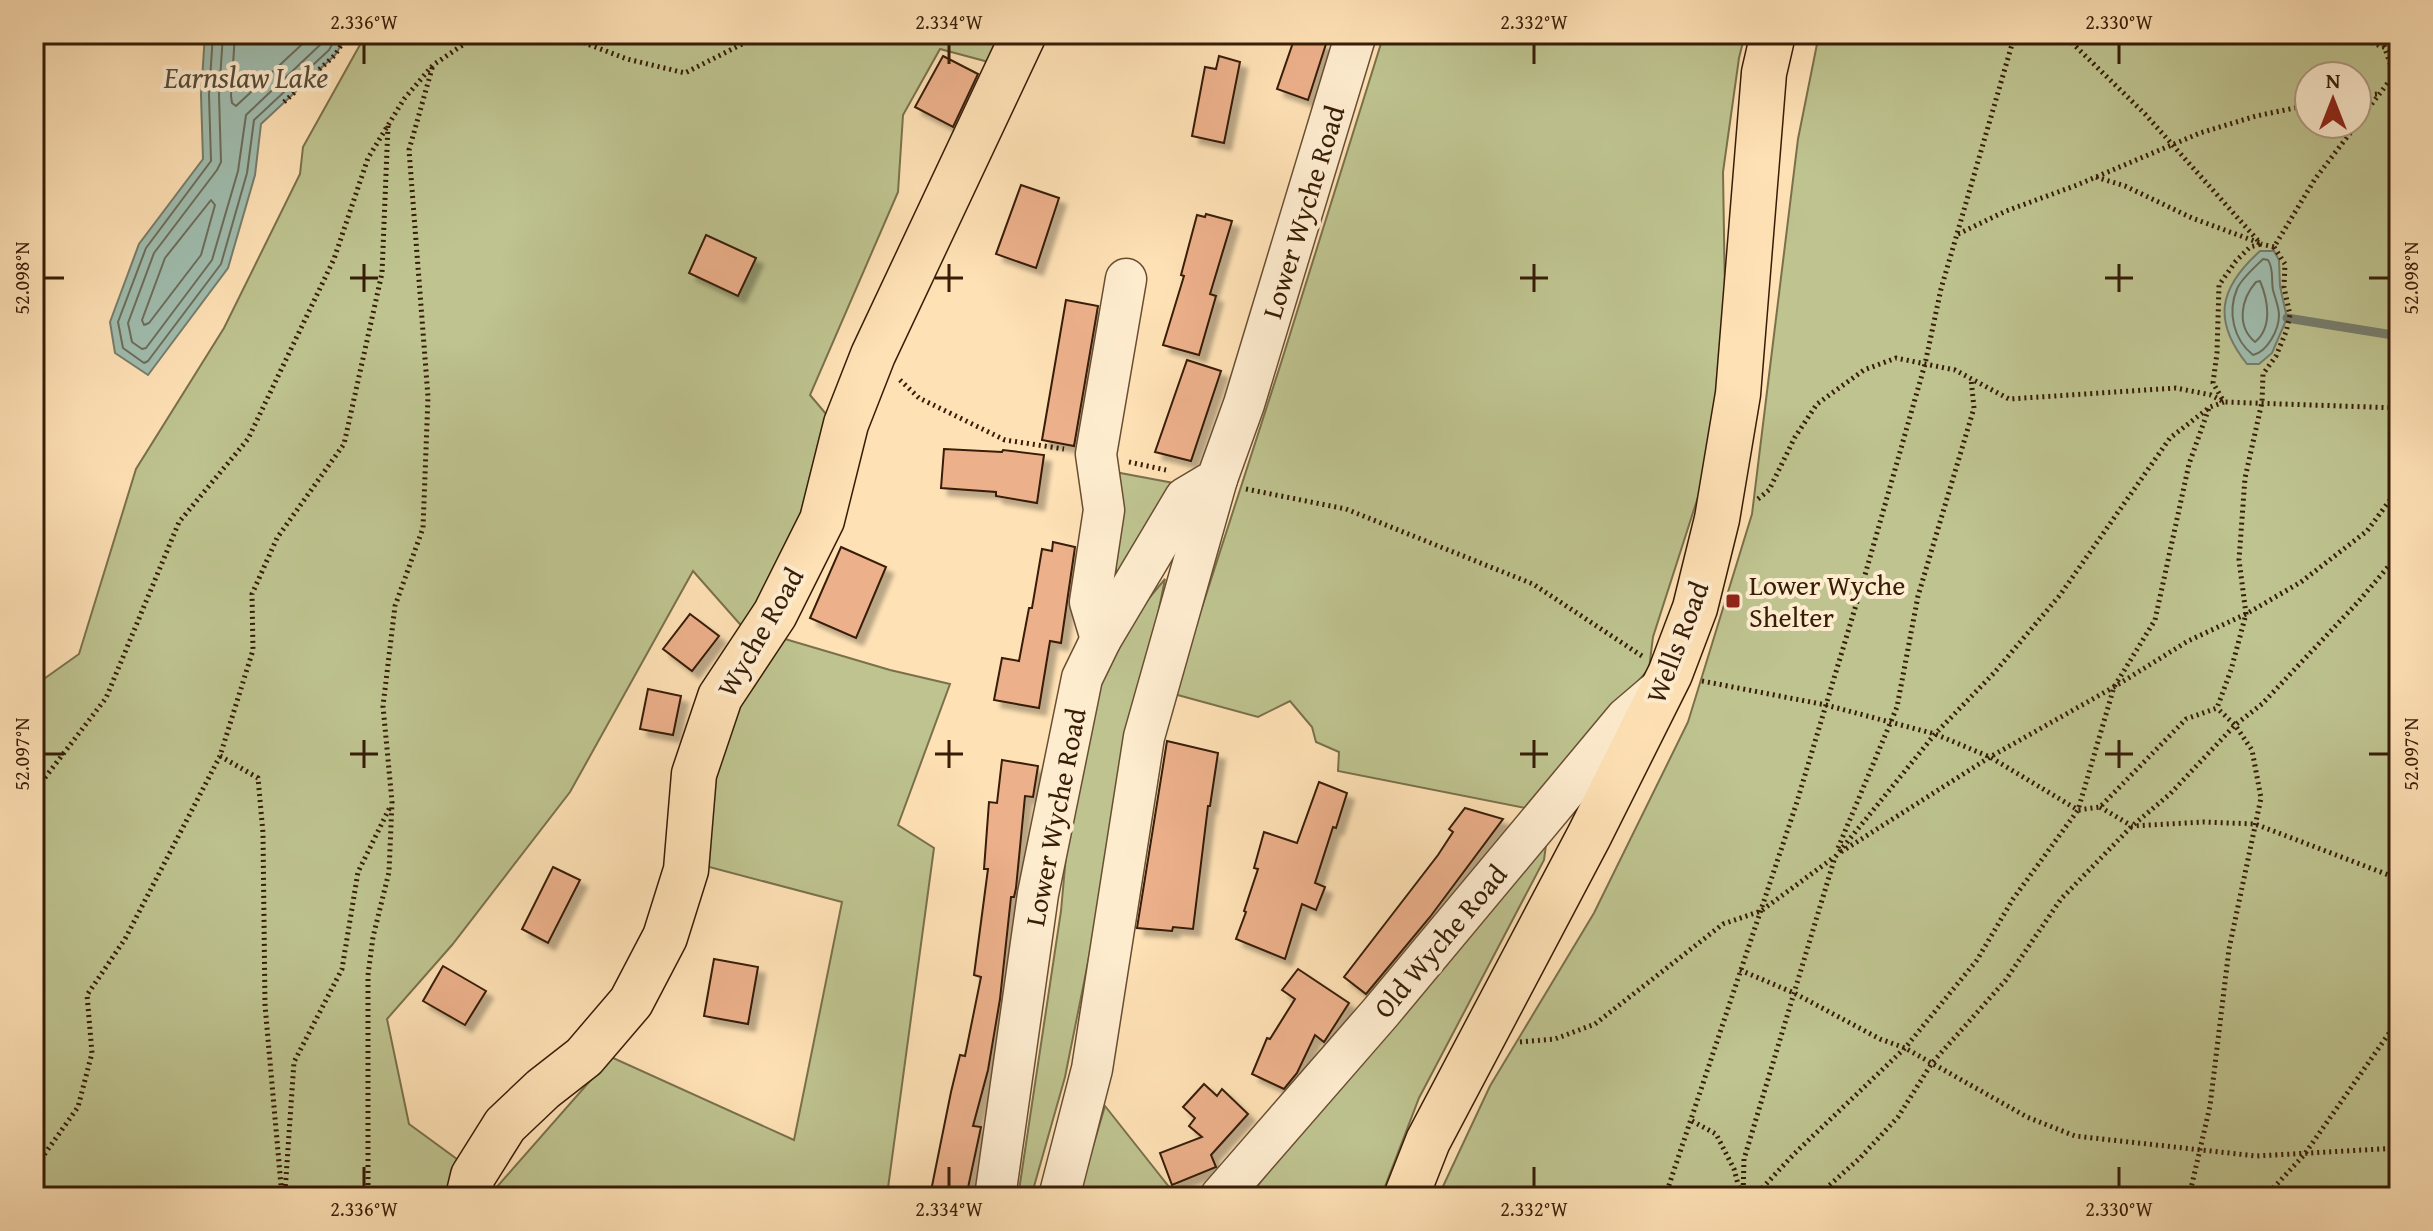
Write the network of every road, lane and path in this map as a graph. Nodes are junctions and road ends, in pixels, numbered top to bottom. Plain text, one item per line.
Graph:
1 (348, 34) edge
2 (479, 34) edge
3 (561, 34) edge
4 (586, 34) edge
5 (756, 34) edge
6 (1024, 34) edge
7 (1356, 34) edge
8 (1773, 34) edge
9 (2015, 34) edge
10 (2063, 34) edge
11 (2349, 34) edge
12 (2380, 34) edge
13 (587, 44) junction
14 (2386, 48) junction
15 (2399, 55) edge
16 (433, 65) junction
17 (2397, 77) edge
18 (2379, 94) junction
19 (2373, 95) edge
20 (284, 102) dead end
21 (2373, 102) edge
22 (2293, 108) edge
23 (388, 125) junction
24 (2345, 140) edge
25 (2172, 145) junction
26 (2095, 177) junction
27 (1956, 235) junction
28 (2261, 244) junction
29 (2274, 247) junction
30 (1126, 279) dead end
31 (1925, 364) junction
32 (1971, 379) junction
33 (919, 398) dead end
34 (2224, 402) junction
35 (2262, 402) junction
36 (2210, 407) junction
37 (2399, 408) edge
38 (1052, 447) dead end
39 (1096, 454) junction
40 (1217, 479) junction
41 (2399, 488) edge
42 (1717, 519) junction
43 (2399, 554) edge
44 (2246, 614) junction
45 (1101, 639) junction
46 (1666, 681) junction
47 (2114, 687) junction
48 (1826, 705) junction
49 (2217, 708) junction
50 (1890, 722) junction
51 (2235, 725) junction
52 (1935, 734) junction
53 (220, 756) junction
54 (1990, 757) junction
55 (34, 792) edge
56 (392, 802) junction
57 (2100, 807) junction
58 (2078, 810) junction
59 (2255, 824) junction
60 (2132, 826) junction
61 (1835, 857) junction
62 (2399, 879) edge
63 (1761, 911) junction
64 (1740, 970) junction
65 (1794, 993) junction
66 (2399, 1019) edge
67 (1482, 1040) junction
68 (1905, 1048) junction
69 (1932, 1063) junction
70 (1692, 1121) junction
71 (2399, 1148) edge
72 (2200, 1150) junction
73 (2304, 1155) junction
74 (34, 1169) edge
75 (283, 1197) edge
76 (368, 1197) edge
77 (468, 1197) edge
78 (995, 1197) edge
79 (1059, 1197) edge
80 (1220, 1197) edge
81 (1406, 1197) edge
82 (1665, 1197) edge
83 (1742, 1197) edge
84 (1754, 1197) edge
85 (1816, 1197) edge
86 (2189, 1197) edge
87 (2265, 1197) edge

1 - 20 path
2 - 16 path
3 - 13 path
4 - 13 path
5 - 13 path
6 - 77 main road, Wyche Road
7 - 40 street, Lower Wyche Road
8 - 42 main road, Wells Road
9 - 27 path
10 - 25 path
11 - 14 path
12 - 14 path
14 - 15 path
14 - 17 path
16 - 23 path
16 - 56 path
17 - 18 path
18 - 19 path
18 - 21 path
22 - 25 path
23 - 53 path
23 - 55 path
24 - 29 path
25 - 26 path
25 - 28 path
26 - 27 path
26 - 28 path
27 - 31 path
28 - 29 path
28 - 34 path
29 - 35 path
30 - 39 street
31 - 32 path
31 - 42 path
31 - 48 path
32 - 34 path
32 - 50 path
33 - 38 path
34 - 35 path
34 - 36 path
35 - 37 path
35 - 44 path
36 - 47 path
36 - 52 path
39 - 40 path
39 - 45 street
40 - 45 street, Lower Wyche Road
40 - 46 path
40 - 79 street, Lower Wyche Road
41 - 44 path
42 - 46 main road, Wells Road
43 - 51 path
44 - 47 path
44 - 49 path
45 - 78 street, Lower Wyche Road
46 - 48 path
46 - 67 main road, Wells Road
46 - 80 street, Old Wyche Road
47 - 54 path
47 - 58 path
48 - 50 path
48 - 63 path
49 - 51 path
49 - 57 path
50 - 52 path
50 - 61 path
51 - 59 path
51 - 60 path
52 - 54 path
52 - 61 path
53 - 74 path
53 - 75 path
54 - 58 path
54 - 61 path
56 - 75 path
56 - 76 path
57 - 58 path
57 - 60 path
58 - 68 path
59 - 60 path
59 - 62 path
59 - 72 path
60 - 69 path
61 - 63 path
61 - 65 path
63 - 64 path
63 - 67 path
64 - 65 path
64 - 70 path
65 - 68 path
65 - 83 path
66 - 73 path
67 - 81 main road, Wells Road
68 - 69 path
68 - 84 path
69 - 72 path
69 - 85 path
70 - 82 path
70 - 83 path
71 - 73 path
72 - 73 path
72 - 86 path
73 - 87 path

